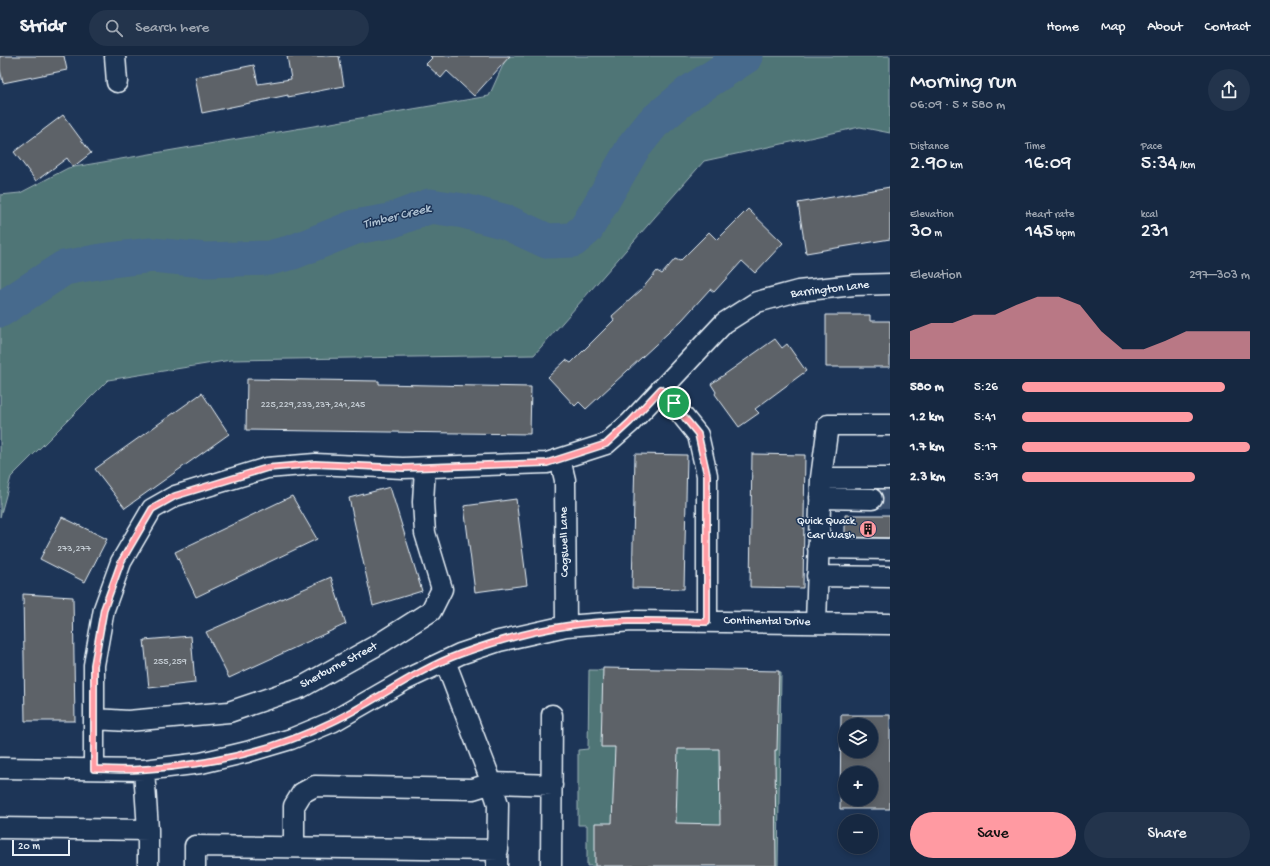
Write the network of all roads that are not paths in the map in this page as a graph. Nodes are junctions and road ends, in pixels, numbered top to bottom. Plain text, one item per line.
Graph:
1 (115, 56) edge
2 (117, 82) dead end
3 (890, 284) edge
4 (661, 389) junction
5 (890, 425) edge
6 (560, 459) junction
7 (425, 468) junction
8 (821, 478) junction
9 (890, 478) edge
10 (820, 498) junction
11 (872, 499) tunnel mouth
12 (818, 548) junction
13 (890, 549) edge
14 (817, 576) junction
15 (890, 577) edge
16 (707, 622) junction
17 (816, 623) junction
18 (890, 624) edge
19 (566, 626) junction
20 (445, 661) junction
21 (552, 715) dead end
22 (95, 719) junction
23 (0, 768) edge
24 (94, 769) junction
25 (144, 770) junction
26 (492, 783) junction
27 (552, 785) junction
28 (0, 828) edge
29 (148, 830) junction
30 (294, 847) junction
31 (498, 858) edge
32 (148, 866) edge
33 (195, 866) edge
34 (552, 866) edge

1 - 2 street
3 - 4 street, Barrington Lane
4 - 6 street, Barrington Lane
4 - 16 street
5 - 8 street
6 - 7 street, Barrington Lane
6 - 19 street, Cogswell Lane
7 - 22 street, Barrington Lane
7 - 22 street, Sherburne Street
8 - 9 street
8 - 10 street
10 - 11 street
10 - 12 street
12 - 13 street
12 - 14 street
14 - 15 street
14 - 17 street
16 - 17 street, Continental Drive
16 - 19 street, Continental Drive
17 - 18 street, Continental Drive
19 - 20 street, Continental Drive
20 - 25 street, Continental Drive
20 - 26 street
21 - 27 street
22 - 24 street, Barrington Lane
23 - 24 street, Continental Drive
24 - 25 street, Continental Drive
25 - 29 street
26 - 27 street
26 - 30 street
26 - 31 street
27 - 34 street
28 - 29 street
29 - 32 street
30 - 31 street
30 - 33 street

